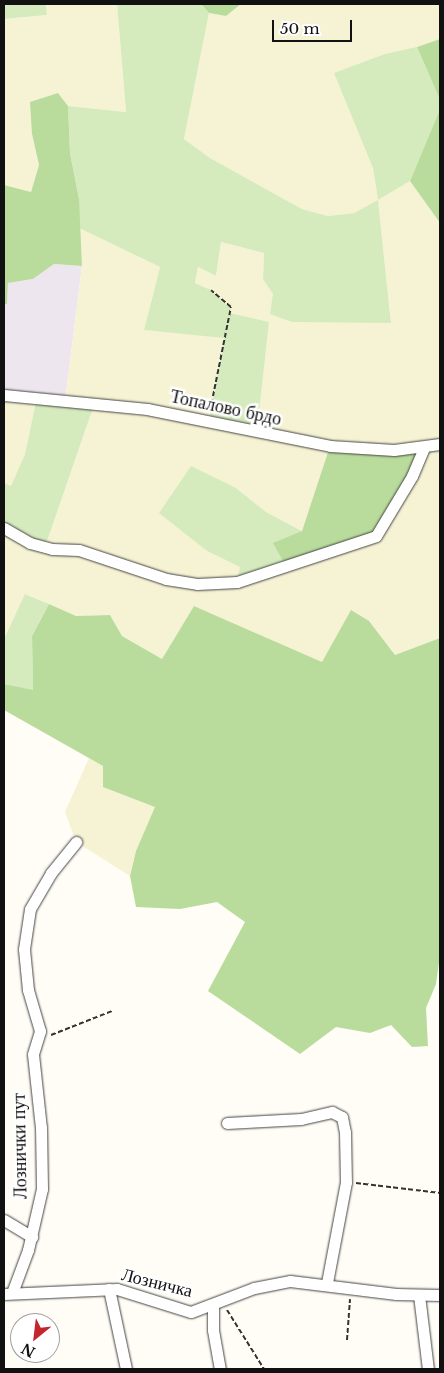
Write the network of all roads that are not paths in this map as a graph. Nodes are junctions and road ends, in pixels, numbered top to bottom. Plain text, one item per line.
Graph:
1 (4, 395) edge
2 (440, 444) edge
3 (424, 448) junction
4 (4, 528) edge
5 (76, 842) dead end
6 (227, 1123) dead end
7 (4, 1220) edge
8 (32, 1237) junction
9 (331, 1284) junction
10 (109, 1289) junction
11 (8, 1294) edge
12 (419, 1295) junction
13 (440, 1296) edge
14 (217, 1304) junction
15 (126, 1369) edge
16 (220, 1369) edge
17 (428, 1369) edge

1 - 3 street, Топалово брдо
2 - 3 street, Топалово брдо
3 - 4 street
5 - 8 street, Лознички пут
6 - 9 street
7 - 8 street, Лознички пут
8 - 11 street, Лознички пут
9 - 12 street
9 - 14 street, Лозничка
10 - 11 street, Лозничка
10 - 14 street, Лозничка
10 - 15 street
12 - 13 street
12 - 17 street
14 - 16 street

